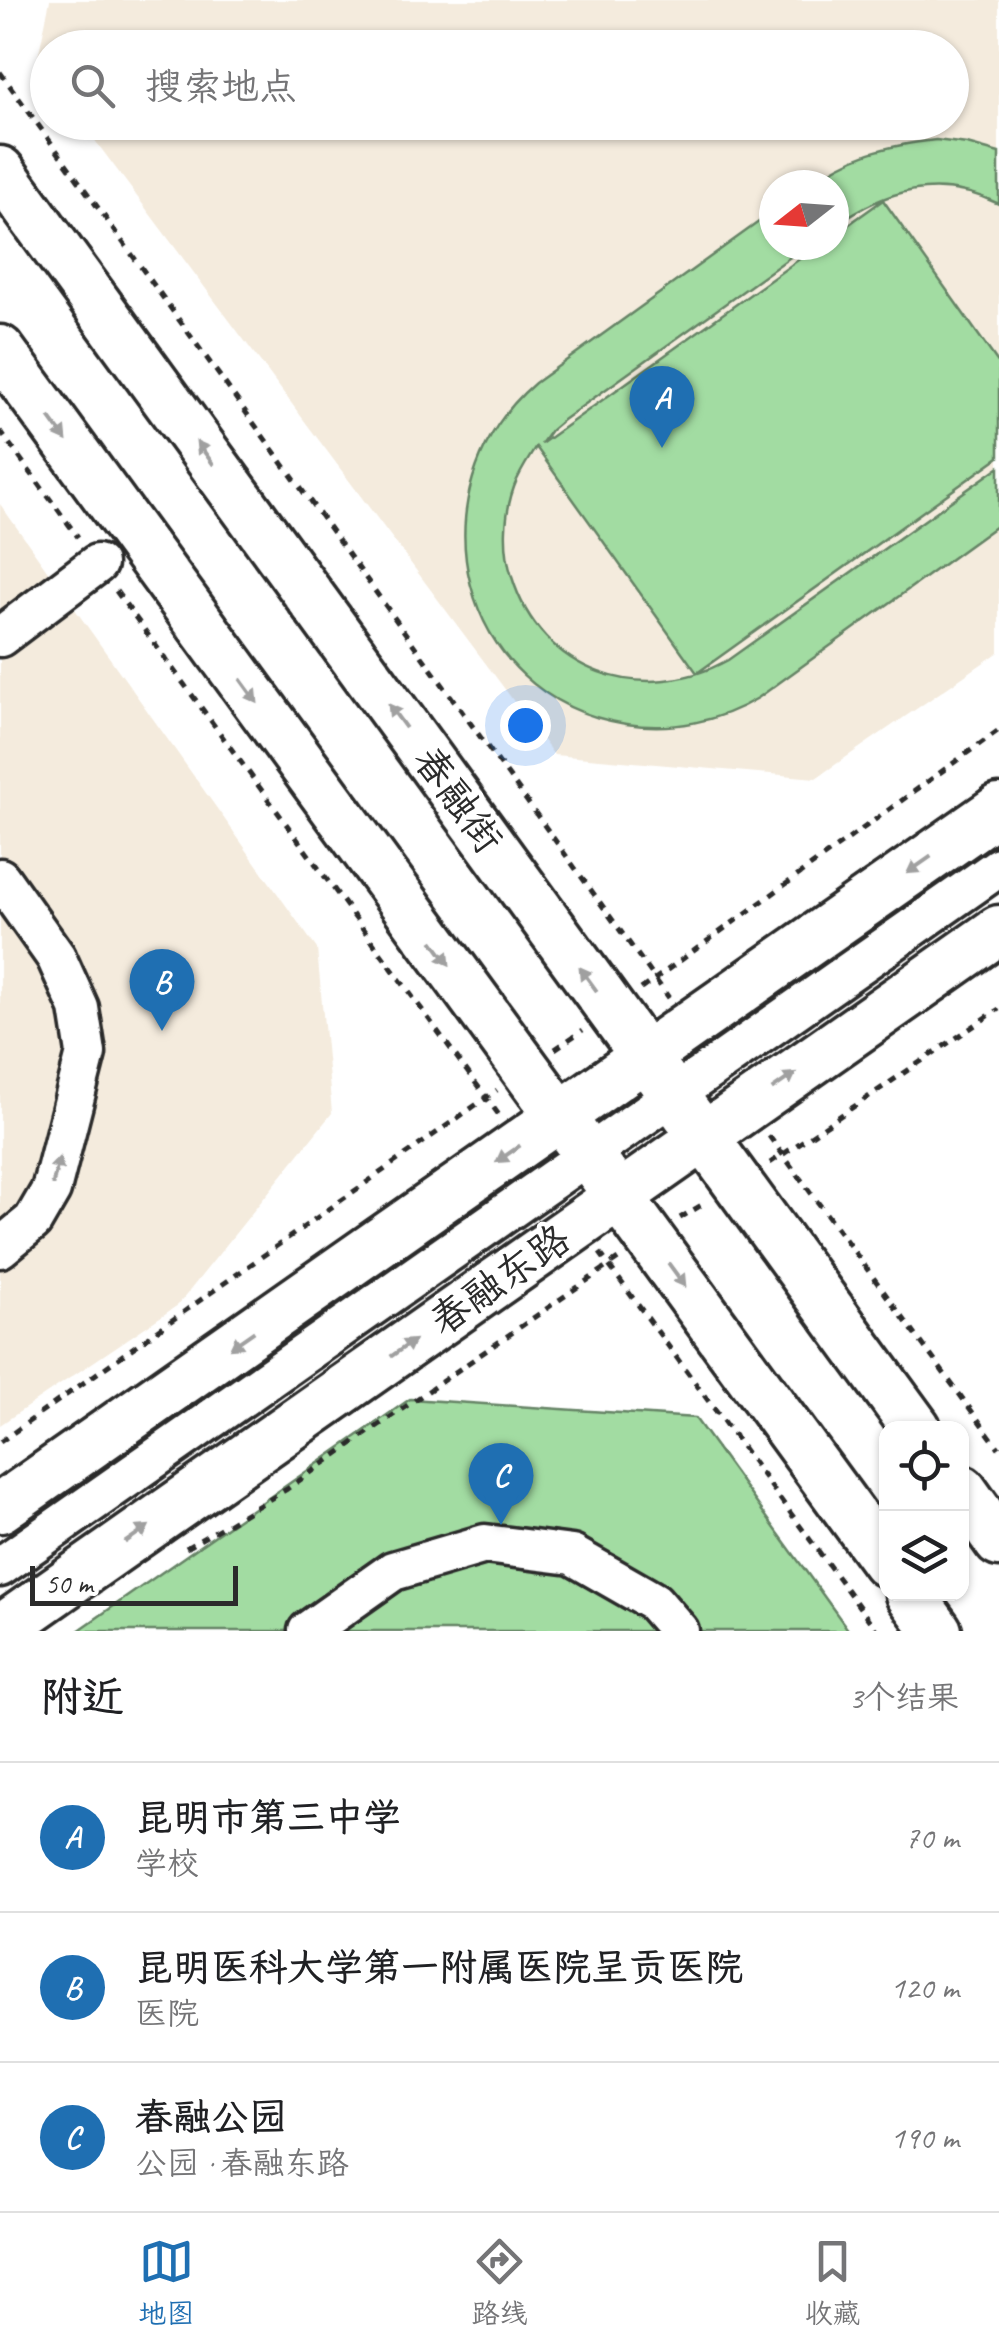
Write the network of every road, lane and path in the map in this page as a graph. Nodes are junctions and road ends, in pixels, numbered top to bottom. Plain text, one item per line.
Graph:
1 (0, 72) edge
2 (30, 113) edge
3 (49, 140) edge
4 (0, 172) edge
5 (0, 350) edge
6 (0, 430) edge
7 (96, 564) junction
8 (0, 637) edge
9 (999, 809) edge
10 (999, 867) edge
11 (0, 878) edge
12 (999, 930) edge
13 (999, 1009) edge
14 (690, 1026) junction
15 (646, 1058) junction
16 (673, 1096) junction
17 (748, 1106) junction
18 (561, 1117) junction
19 (704, 1137) junction
20 (522, 1144) junction
21 (782, 1154) junction
22 (589, 1155) junction
23 (738, 1184) junction
24 (619, 1196) junction
25 (580, 1224) junction
26 (649, 1237) junction
27 (0, 1248) edge
28 (610, 1265) junction
29 (911, 1421) edge
30 (999, 1448) edge
31 (969, 1500) edge
32 (0, 1508) edge
33 (999, 1542) edge
34 (184, 1550) dead end
35 (879, 1552) edge
36 (0, 1567) edge
37 (915, 1601) edge
38 (0, 1630) edge
39 (308, 1631) edge
40 (679, 1631) edge
41 (877, 1631) edge
42 (937, 1631) edge

1 - 2 path
3 - 14 path
15 -> 4 main road, 春融街
5 -> 18 main road
6 - 7 path
7 - 8 street
7 - 20 path
9 -> 14 main road
10 - 16 street
27 -> 11 street
17 -> 12 main road, 春融东路
13 - 21 path
14 - 15 main road
15 - 16 main road, 春融街
15 - 18 main road
16 - 19 main road, 春融街
16 - 22 street
17 - 19 main road, 春融东路
17 - 21 path
18 - 20 main road
18 - 22 main road
19 - 23 main road, 春融街
19 - 24 main road, 春融东路
20 -> 32 main road
21 - 23 path
21 - 30 path
22 - 24 main road
22 - 36 street
23 - 26 path
23 - 29 main road, 春融街
24 - 25 main road, 春融东路
24 - 26 main road
25 - 28 path
38 -> 25 main road, 春融东路
26 - 28 path
26 -> 35 main road
28 - 34 path
28 - 41 path
31 - 33 main road
37 - 42 main road
39 - 40 street

